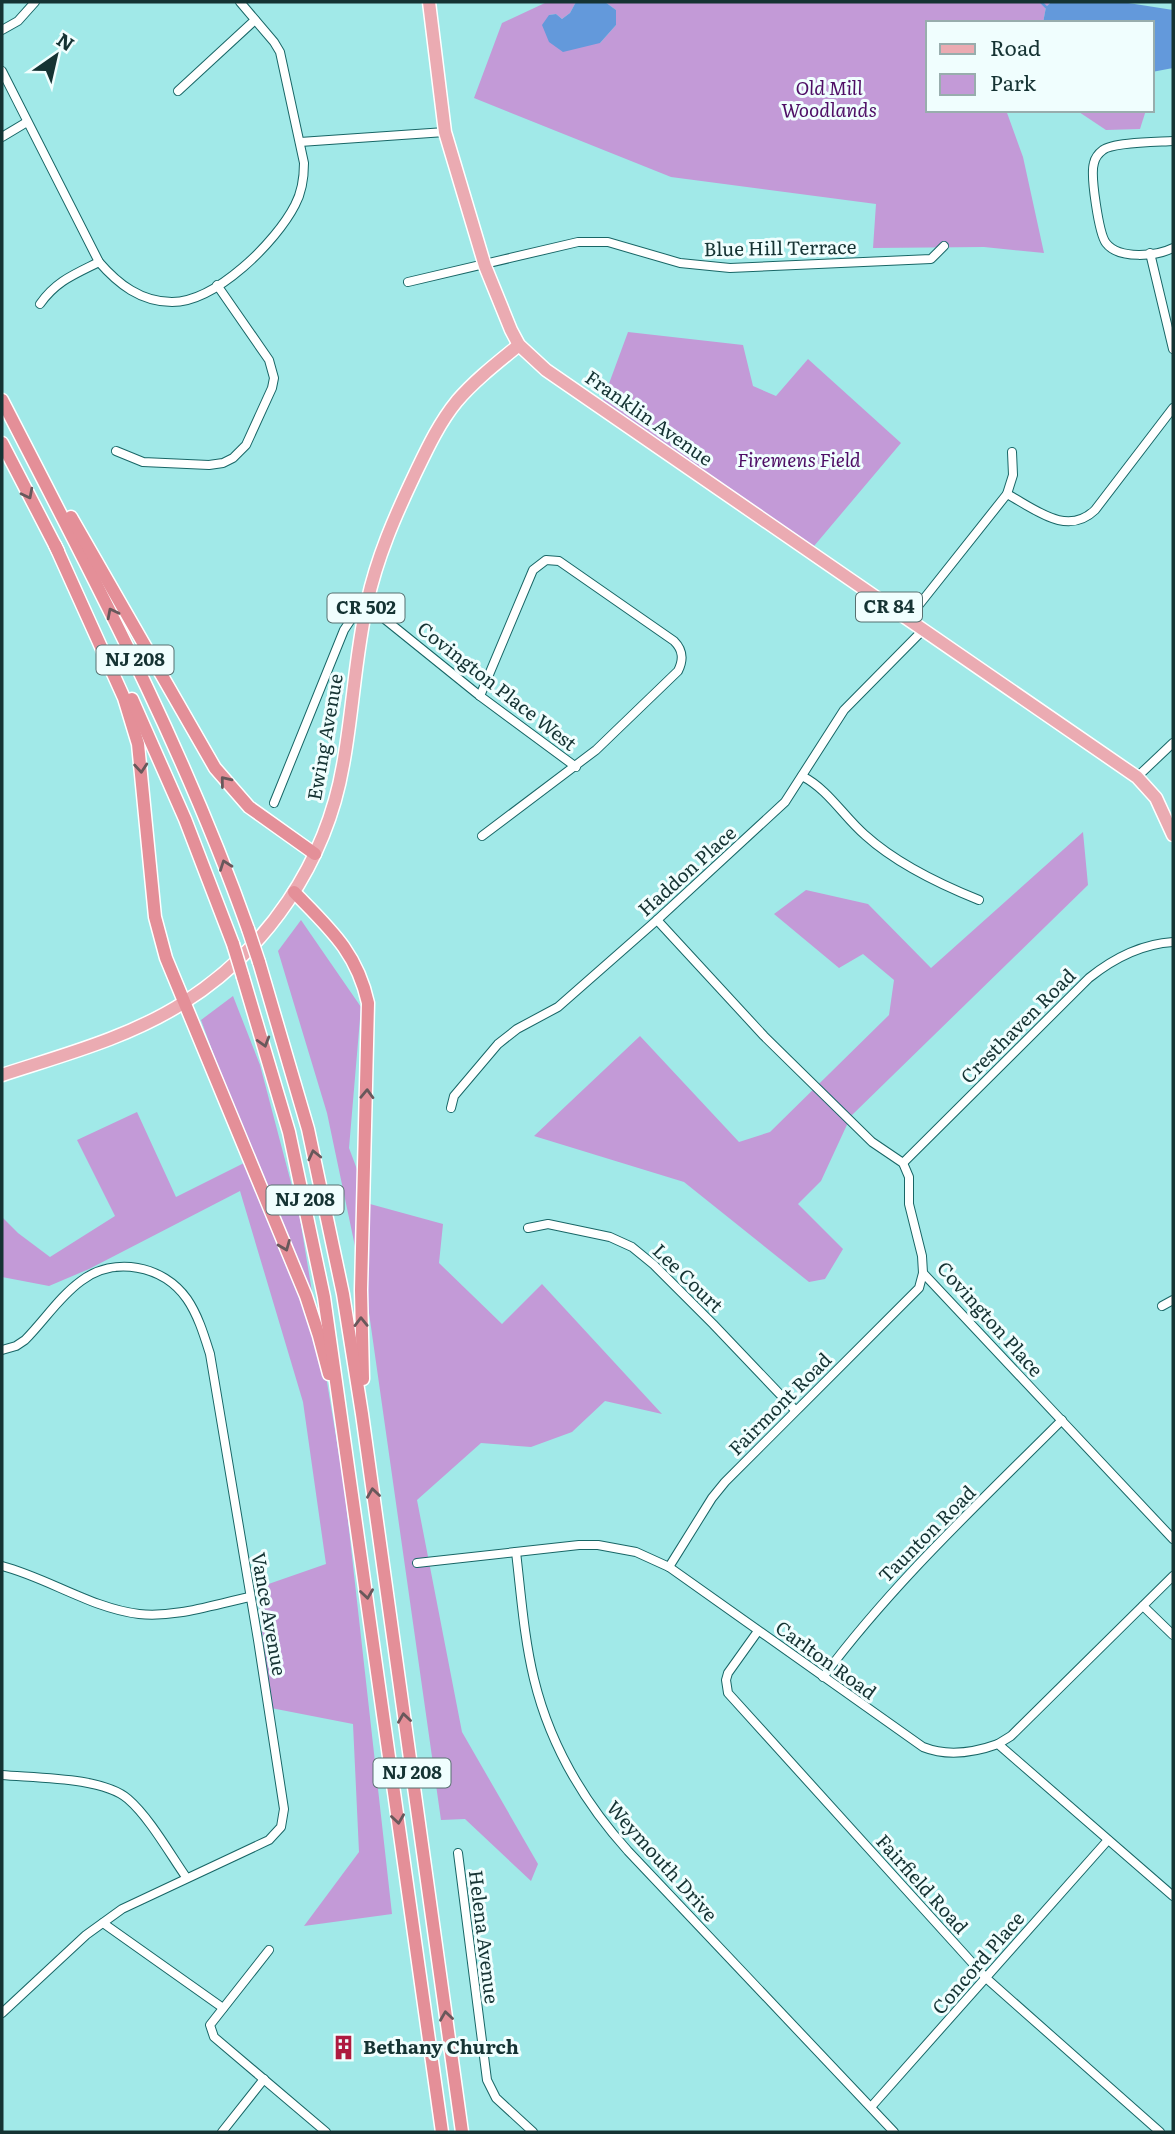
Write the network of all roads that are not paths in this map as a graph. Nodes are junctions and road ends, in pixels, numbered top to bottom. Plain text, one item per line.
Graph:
1 (35, 2) edge
2 (240, 2) edge
3 (429, 2) edge
4 (255, 20) junction
5 (2, 30) edge
6 (2, 71) edge
7 (178, 91) dead end
8 (27, 122) junction
9 (445, 132) junction
10 (2, 137) edge
11 (1173, 141) edge
12 (300, 142) junction
13 (944, 246) dead end
14 (1173, 248) edge
15 (1150, 253) junction
16 (99, 261) junction
17 (485, 266) junction
18 (408, 282) dead end
19 (217, 285) junction
20 (40, 304) dead end
21 (519, 345) junction
22 (1173, 349) edge
23 (2, 399) edge
24 (1173, 408) edge
25 (2, 443) edge
26 (116, 451) dead end
27 (1012, 452) dead end
28 (1007, 494) junction
29 (55, 545) junction
30 (366, 604) junction
31 (907, 620) junction
32 (923, 631) junction
33 (480, 696) junction
34 (1173, 743) edge
35 (576, 767) junction
36 (802, 776) junction
37 (1137, 777) junction
38 (274, 803) dead end
39 (1173, 835) edge
40 (482, 836) dead end
41 (315, 855) junction
42 (294, 892) junction
43 (979, 900) dead end
44 (657, 920) junction
45 (1173, 942) edge
46 (185, 1002) junction
47 (4, 1070) edge
48 (451, 1108) dead end
49 (903, 1163) junction
50 (528, 1228) dead end
51 (923, 1273) junction
52 (1173, 1300) edge
53 (1161, 1306) dead end
54 (2, 1350) edge
55 (795, 1410) junction
56 (362, 1414) junction
57 (1062, 1420) junction
58 (344, 1429) junction
59 (1173, 1539) edge
60 (516, 1552) junction
61 (417, 1563) dead end
62 (2, 1566) edge
63 (669, 1567) junction
64 (1173, 1576) edge
65 (250, 1597) junction
66 (1143, 1606) junction
67 (758, 1630) junction
68 (1173, 1635) edge
69 (823, 1677) junction
70 (998, 1744) junction
71 (2, 1775) edge
72 (1108, 1840) junction
73 (458, 1853) dead end
74 (186, 1877) junction
75 (1173, 1896) edge
76 (103, 1923) junction
77 (269, 1950) dead end
78 (986, 1978) junction
79 (223, 2008) junction
80 (2, 2013) edge
81 (264, 2079) junction
82 (871, 2108) junction
83 (222, 2132) edge
84 (326, 2132) edge
85 (442, 2132) edge
86 (462, 2132) edge
87 (533, 2132) edge
88 (894, 2132) edge
89 (1160, 2132) edge

1 - 5 street
2 - 4 street
3 - 9 main road, Franklin Avenue
4 - 7 street
4 - 12 street
6 - 8 street
8 - 10 street
8 - 16 street
9 - 12 street
9 - 17 main road, Franklin Avenue
11 - 15 street
12 - 19 street
13 - 17 street, Blue Hill Terrace
14 - 15 street
15 - 22 street
16 - 19 street
16 - 20 street
17 - 18 street, Blue Hill Terrace
17 - 21 main road, Franklin Avenue
19 - 26 street
21 - 30 main road, Ewing Avenue / CR 502
21 - 31 main road, Franklin Avenue / CR 84
41 -> 23 highway
56 -> 23 highway, NJ 208, bridge
24 - 28 street
25 -> 29 highway, NJ 208
27 - 28 street
28 - 31 street
29 -> 46 highway
29 -> 58 highway, NJ 208, bridge
30 - 33 street, Covington Place West
30 - 38 street, Ewing Avenue
30 - 41 main road, Ewing Avenue / CR 502
31 - 32 main road, Franklin Avenue / CR 84
32 - 36 street, Haddon Place
32 - 37 main road, Franklin Avenue / CR 84
33 - 35 street, Covington Place West
33 - 35 street
34 - 37 street
35 - 40 street
36 - 43 street
36 - 44 street, Haddon Place
37 - 39 main road, Franklin Avenue / CR 84
41 - 42 main road, Ewing Avenue / CR 502
42 - 46 main road, Ewing Avenue / CR 502
56 -> 42 highway
44 - 48 street, Haddon Place
44 - 49 street
45 - 49 street, Cresthaven Road
46 - 47 main road, Ewing Avenue / CR 502
46 -> 58 highway
49 - 51 street, Covington Place
50 - 55 street, Lee Court
51 - 55 street, Fairmont Road
51 - 57 street, Covington Place
52 - 53 street
54 - 65 street, Vance Avenue
55 - 63 street, Fairmont Road
86 -> 56 highway, NJ 208
57 - 59 street, Covington Place
57 - 69 street, Taunton Road
58 -> 85 highway, NJ 208
60 - 61 street, Carlton Road
60 - 63 street, Carlton Road
60 - 82 street, Weymouth Drive
62 - 65 street
63 - 67 street, Carlton Road
64 - 66 street
65 - 74 street, Vance Avenue
66 - 68 street
66 - 70 street
67 - 69 street, Carlton Road
67 - 78 street, Fairfield Road
69 - 70 street, Carlton Road
70 - 72 street
71 - 74 street
72 - 75 street
72 - 78 street, Concord Place
73 - 87 street, Helena Avenue
74 - 76 street, Vance Avenue
76 - 79 street
76 - 80 street, Vance Avenue
77 - 79 street
78 - 82 street, Concord Place
78 - 89 street, Fairfield Road
79 - 81 street
81 - 83 street
81 - 84 street
82 - 88 street, Weymouth Drive

